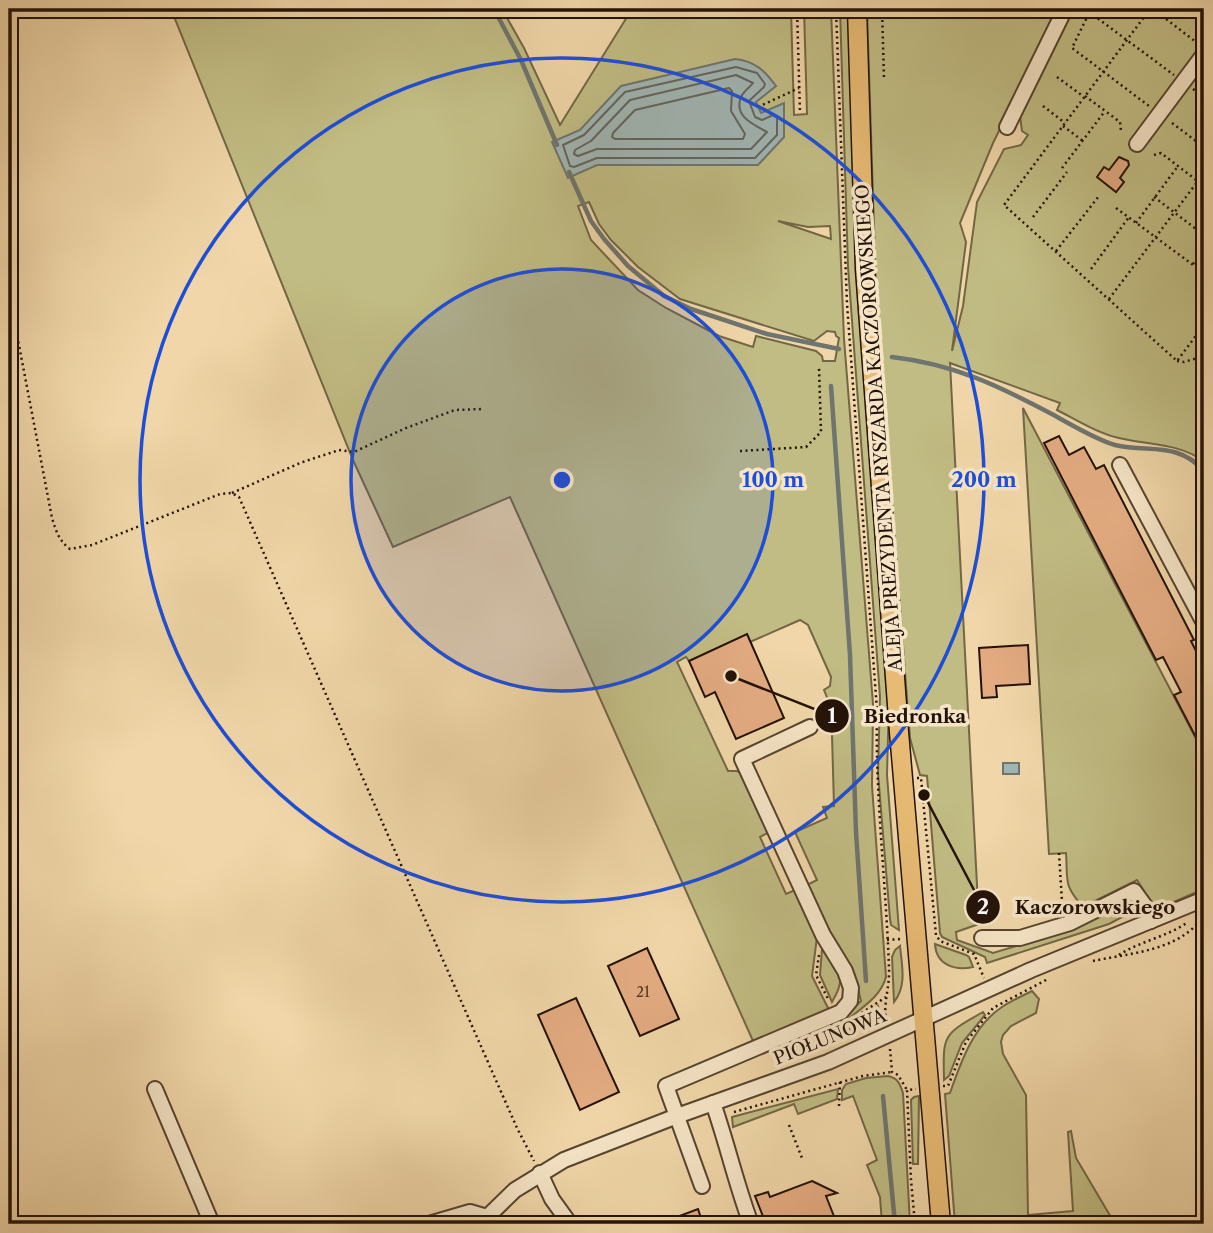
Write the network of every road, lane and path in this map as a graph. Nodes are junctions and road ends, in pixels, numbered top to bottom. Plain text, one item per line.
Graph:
1 (797, 9) edge
2 (836, 9) edge
3 (857, 9) edge
4 (882, 9) edge
5 (1065, 9) edge
6 (1152, 9) edge
7 (1090, 10) edge
8 (1127, 40) junction
9 (1204, 48) edge
10 (1204, 54) edge
11 (1103, 72) junction
12 (1057, 77) dead end
13 (884, 78) dead end
14 (1183, 82) junction
15 (799, 88) junction
16 (1085, 97) junction
17 (1044, 106) dead end
18 (758, 107) dead end
19 (1105, 111) junction
20 (800, 113) dead end
21 (1160, 114) junction
22 (1064, 124) junction
23 (1007, 127) dead end
24 (1121, 131) dead end
25 (1083, 141) junction
26 (1138, 144) dead end
27 (1204, 147) edge
28 (1154, 155) dead end
29 (1178, 166) junction
30 (1062, 168) dead end
31 (1067, 172) dead end
32 (1204, 173) edge
33 (1198, 181) junction
34 (1204, 186) edge
35 (1099, 196) dead end
36 (1154, 197) junction
37 (1116, 208) dead end
38 (1174, 213) junction
39 (1033, 216) dead end
40 (1129, 217) junction
41 (1136, 223) junction
42 (1204, 235) edge
43 (1156, 237) junction
44 (1204, 248) edge
45 (1055, 252) junction
46 (1193, 264) junction
47 (1091, 269) dead end
48 (1204, 273) edge
49 (9, 293) edge
50 (1108, 300) junction
51 (1204, 325) edge
52 (1204, 356) edge
53 (1177, 361) junction
54 (819, 368) dead end
55 (483, 409) dead end
56 (740, 450) dead end
57 (1120, 465) dead end
58 (232, 493) junction
59 (1204, 623) edge
60 (810, 727) dead end
61 (1059, 853) dead end
62 (1204, 899) edge
63 (1204, 916) edge
64 (1151, 921) junction
65 (1070, 923) junction
66 (823, 934) junction
67 (936, 935) dead end
68 (982, 939) dead end
69 (1119, 956) junction
70 (1091, 961) dead end
71 (979, 963) dead end
72 (1048, 979) dead end
73 (888, 996) junction
74 (884, 1010) dead end
75 (835, 1014) junction
76 (925, 1017) junction
77 (843, 1028) junction
78 (807, 1054) dead end
79 (892, 1060) dead end
80 (892, 1072) junction
81 (840, 1082) junction
82 (944, 1086) dead end
83 (918, 1088) dead end
84 (155, 1089) dead end
85 (907, 1090) junction
86 (713, 1103) junction
87 (839, 1106) dead end
88 (730, 1113) dead end
89 (677, 1116) junction
90 (789, 1125) dead end
91 (802, 1158) dead end
92 (540, 1173) junction
93 (702, 1186) dead end
94 (484, 1220) edge
95 (212, 1224) edge
96 (429, 1224) edge
97 (570, 1224) edge
98 (751, 1224) edge
99 (915, 1224) edge
100 (942, 1224) edge

1 - 15 path
2 - 73 path
3 - 76 main road, ALEJA PREZYDENTA RYSZARDA KACZOROWSKIEGO
4 - 13 path
5 - 23 street
6 - 8 path
6 - 9 path
7 - 8 path
7 - 11 path
8 - 11 path
8 - 14 path
10 - 14 street
11 - 16 path
11 - 21 path
12 - 16 path
14 - 21 street
15 - 18 path
15 - 20 path
16 - 19 path
16 - 22 path
17 - 22 path
19 - 24 path
19 - 25 path
21 - 26 street
21 - 27 path
22 - 25 path
22 - 45 path
25 - 30 path
28 - 29 path
29 - 33 path
29 - 36 path
31 - 39 path
32 - 33 path
33 - 34 path
33 - 38 path
35 - 45 path
36 - 38 path
36 - 41 path
37 - 40 path
38 - 42 path
38 - 43 path
40 - 41 path
40 - 47 path
41 - 43 path
43 - 46 path
43 - 50 path
44 - 46 path
45 - 50 path
46 - 48 path
49 - 58 path
50 - 53 path
51 - 53 path
52 - 53 path
54 - 56 path
55 - 58 path
57 - 59 street
58 - 92 path
60 - 66 street
61 - 65 path
62 - 64 street, PIOŁUNOWA
63 - 69 path
63 - 69 path
64 - 65 street
64 - 76 street, PIOŁUNOWA
65 - 68 street
66 - 75 path
66 - 75 street
67 - 71 path
69 - 70 path
72 - 82 path
73 - 74 path
73 - 77 path
75 - 77 path
75 - 89 street
76 - 86 street, PIOŁUNOWA
76 - 100 main road, ALEJA PREZYDENTA RYSZARDA KACZOROWSKIEGO
77 - 78 path
79 - 80 path
80 - 81 path
80 - 85 path
81 - 87 path
81 - 88 path
83 - 85 path
84 - 95 street
85 - 99 path
86 - 89 street, PIOŁUNOWA
86 - 98 street
89 - 92 street, PIOŁUNOWA
89 - 93 street
90 - 91 path
92 - 94 street, PIOŁUNOWA
92 - 97 street
94 - 96 street

